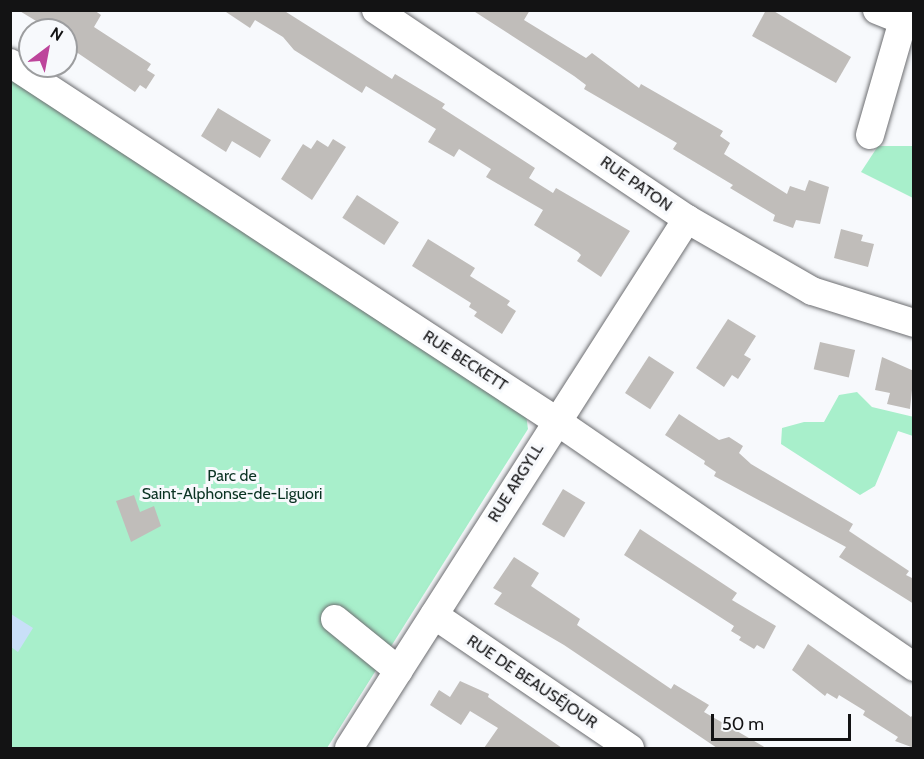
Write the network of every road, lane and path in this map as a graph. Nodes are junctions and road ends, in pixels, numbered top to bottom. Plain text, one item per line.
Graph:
1 (376, 10) edge
2 (877, 10) edge
3 (905, 16) edge
4 (10, 63) edge
5 (870, 135) dead end
6 (687, 219) junction
7 (914, 323) edge
8 (555, 420) junction
9 (434, 615) junction
10 (335, 619) dead end
11 (914, 667) edge
12 (399, 671) junction
13 (349, 748) edge
14 (630, 748) edge

1 - 6 street, RUE PATON
2 - 3 street
3 - 5 street
4 - 8 street, RUE BECKETT
6 - 7 street, RUE PATON
6 - 8 street, RUE ARGYLL
8 - 9 street, RUE ARGYLL
8 - 11 street, RUE BECKETT
9 - 12 street, RUE ARGYLL
9 - 14 street, RUE DE BEAUSÉJOUR
10 - 12 street
12 - 13 street, RUE ARGYLL

